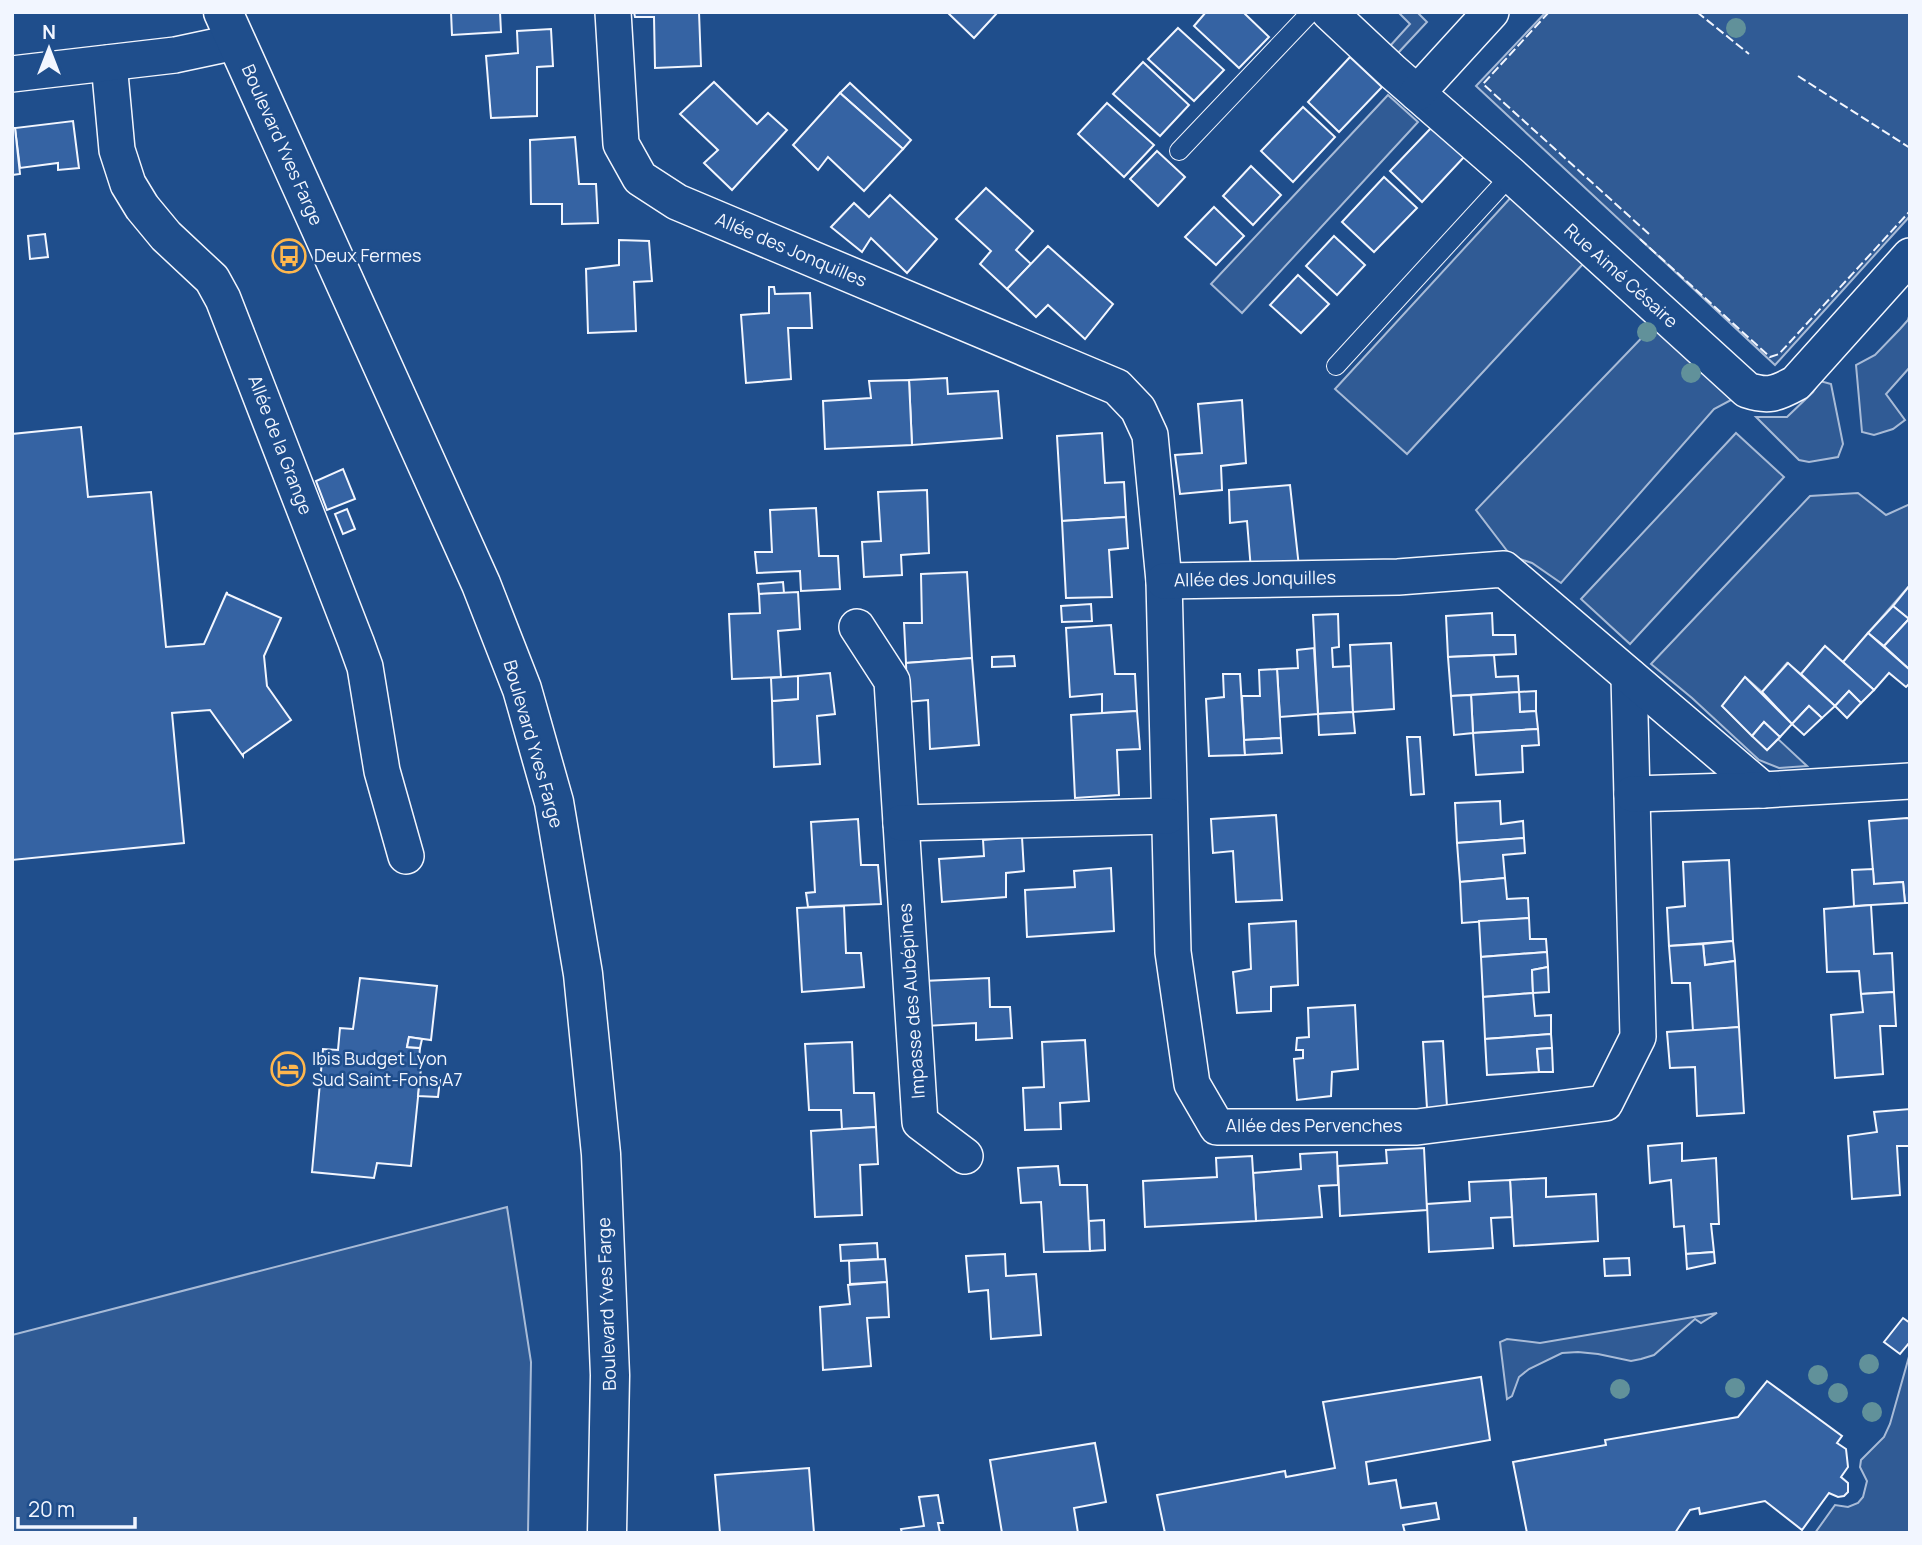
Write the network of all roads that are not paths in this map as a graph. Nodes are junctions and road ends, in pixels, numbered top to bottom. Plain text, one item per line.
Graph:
1 (614, 12) edge
2 (1311, 12) edge
3 (1329, 12) edge
4 (1491, 12) edge
5 (229, 27) edge
6 (108, 63) junction
7 (12, 74) edge
8 (1418, 93) junction
9 (1179, 151) dead end
10 (1511, 175) junction
11 (1910, 256) edge
12 (1336, 366) dead end
13 (1164, 581) junction
14 (857, 627) dead end
15 (1629, 676) junction
16 (1910, 781) edge
17 (1763, 790) junction
18 (1632, 794) junction
19 (1168, 816) junction
20 (901, 823) junction
21 (406, 856) dead end
22 (965, 1156) dead end
23 (607, 1533) edge

1 - 13 street, Allée des Jonquilles
2 - 9 lane
3 - 8 street, Rue Aimé Césaire
4 - 8 street
5 - 6 street
5 - 23 main road, Boulevard Yves Farge
6 - 7 street
6 - 21 street, Allée de la Grange
8 - 10 street, Rue Aimé Césaire
10 - 11 street, Rue Aimé Césaire
10 - 12 lane
13 - 15 street, Allée des Jonquilles
13 - 19 street, Allée des Pervenches
14 - 20 street, Impasse des Aubépines
15 - 17 street, Allée des Jonquilles
15 - 18 street, Allée des Pervenches
16 - 17 street
17 - 18 street
18 - 19 street, Allée des Pervenches
19 - 20 street
20 - 22 street, Impasse des Aubépines

